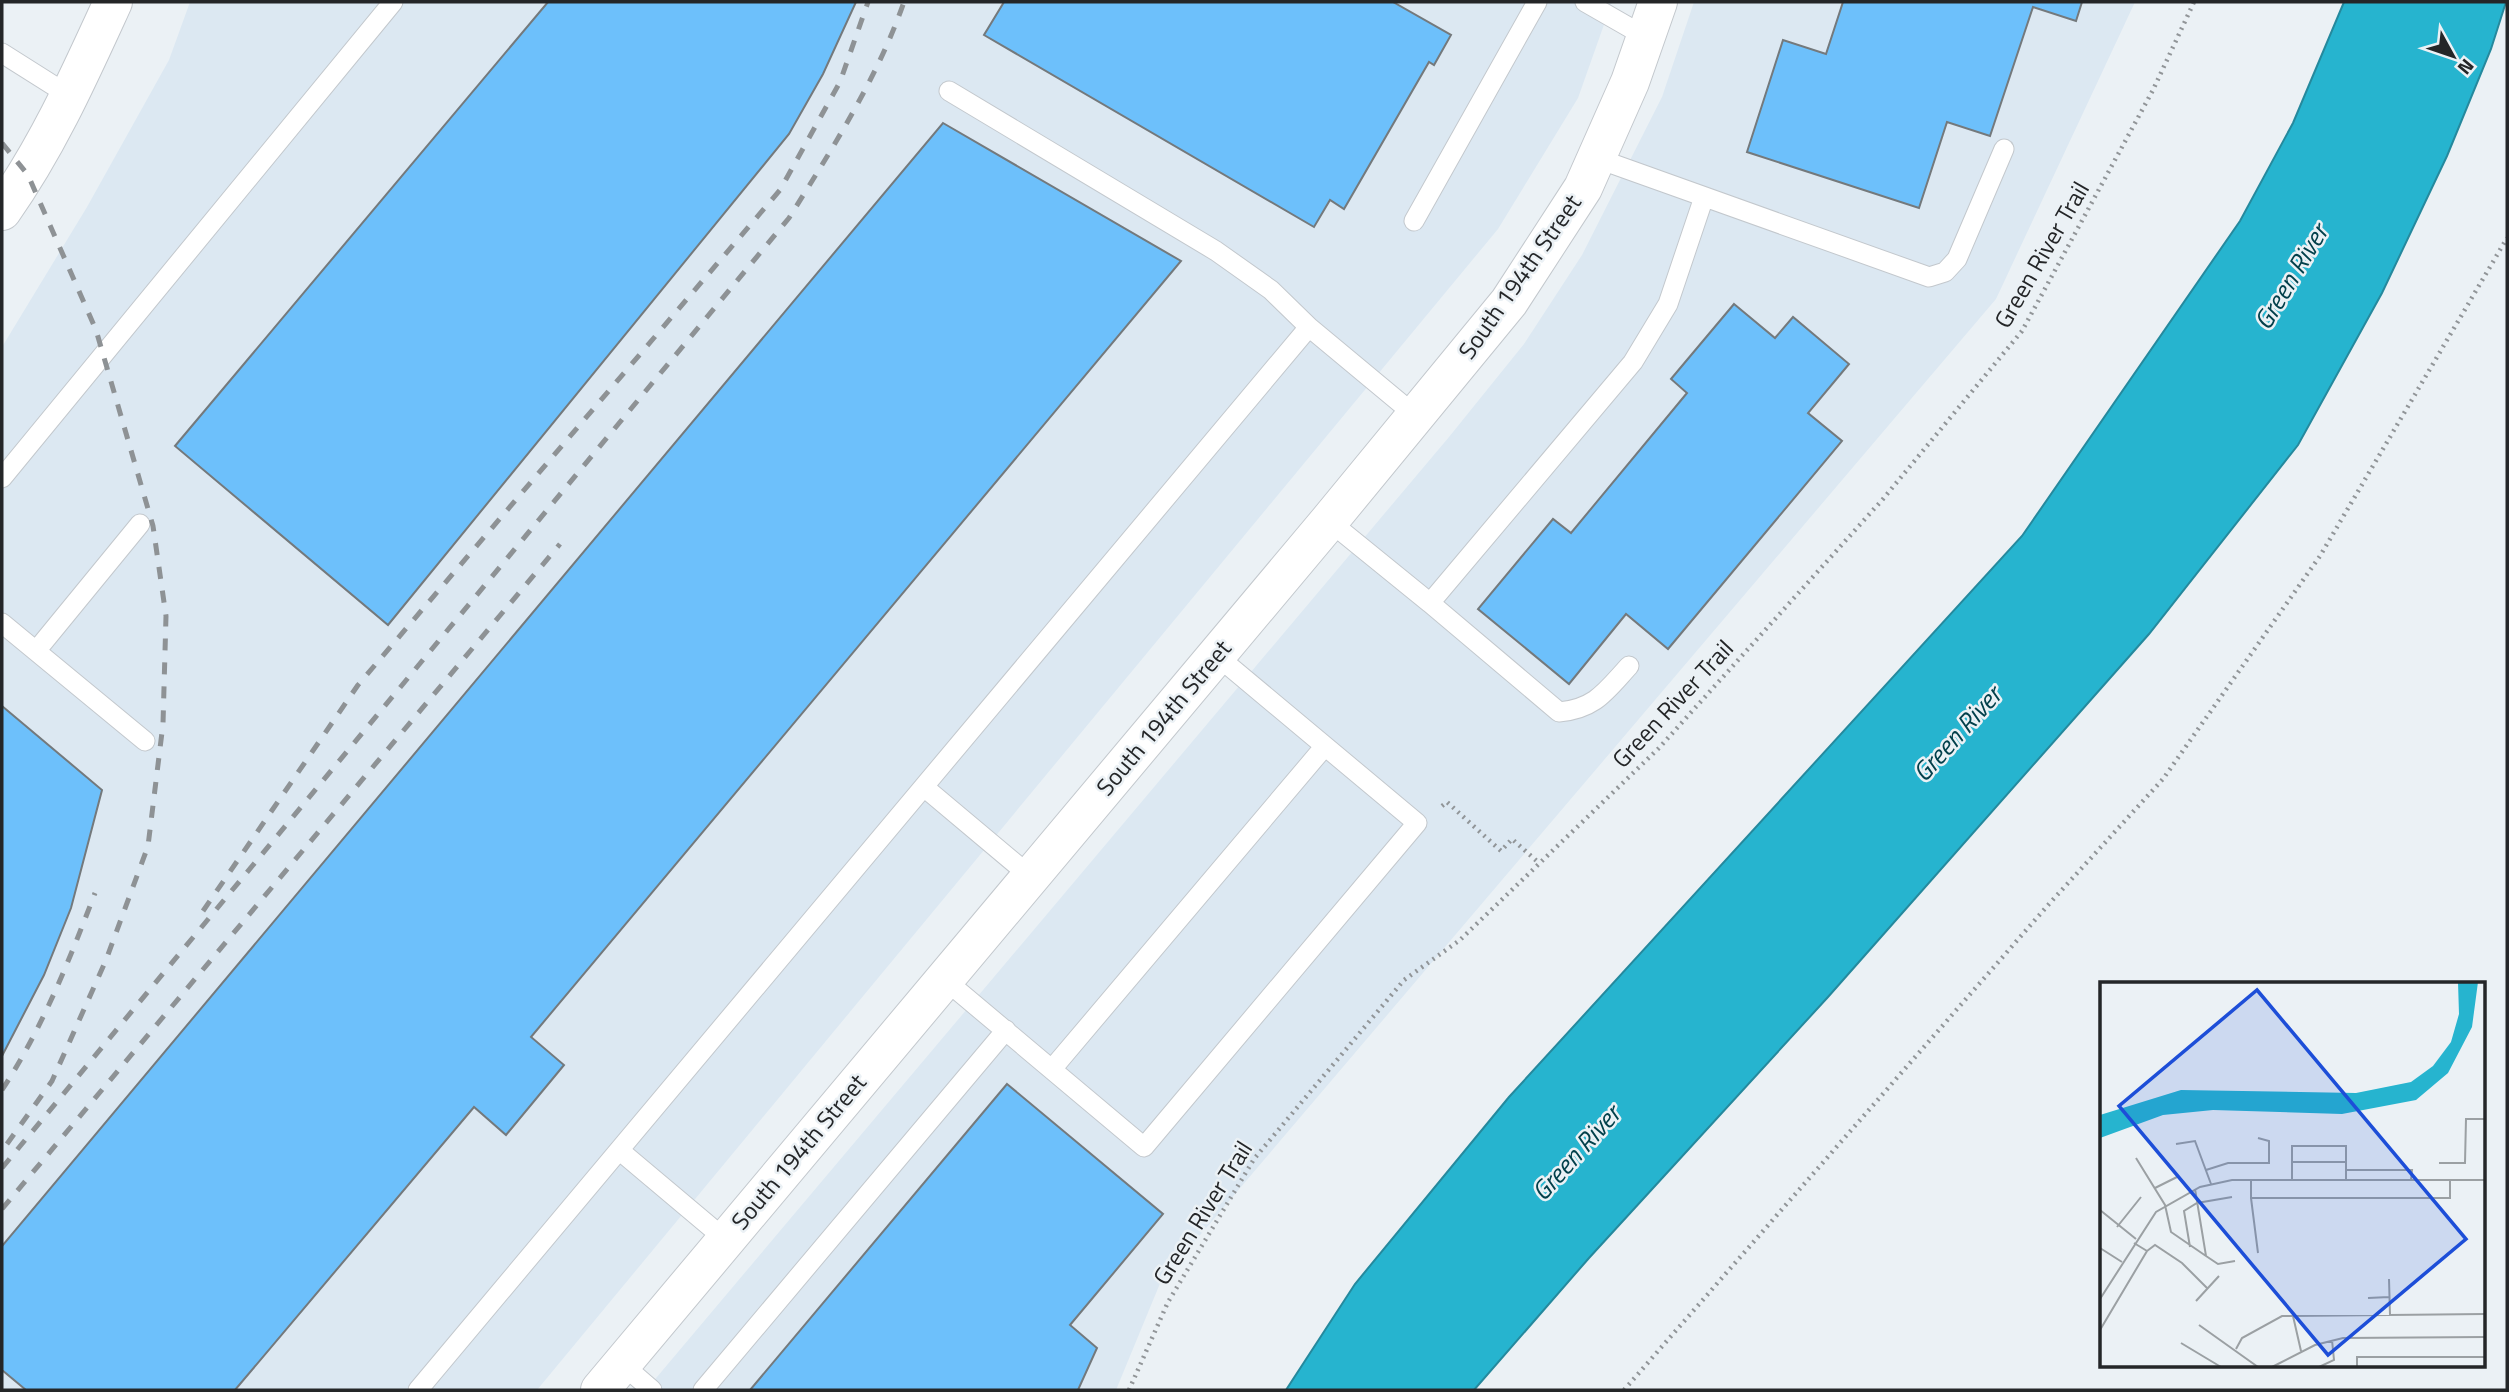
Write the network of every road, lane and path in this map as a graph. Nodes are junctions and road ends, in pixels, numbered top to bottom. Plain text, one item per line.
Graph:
1 (113, 2) edge
2 (393, 2) edge
3 (1537, 2) edge
4 (1585, 2) edge
5 (1658, 2) edge
6 (2194, 2) edge
7 (1646, 37) junction
8 (2, 53) edge
9 (949, 91) dead end
10 (70, 96) junction
11 (2004, 149) dead end
12 (1596, 158) junction
13 (1704, 197) junction
14 (2, 211) edge
15 (1414, 221) dead end
16 (2507, 238) edge
17 (1309, 327) junction
18 (1416, 416) junction
19 (2, 478) edge
20 (1329, 521) junction
21 (140, 524) dead end
22 (1430, 603) junction
23 (2, 623) edge
24 (36, 651) junction
25 (1216, 655) junction
26 (1629, 666) dead end
27 (145, 741) dead end
28 (1325, 746) junction
29 (923, 787) junction
30 (1417, 823) junction
31 (1539, 863) junction
32 (1030, 876) junction
33 (944, 979) junction
34 (1006, 1030) junction
35 (1052, 1069) junction
36 (619, 1150) junction
37 (726, 1240) junction
38 (611, 1377) edge
39 (418, 1390) edge
40 (652, 1390) edge
41 (703, 1390) edge
42 (1129, 1390) edge
43 (1624, 1390) edge

1 - 10 street
2 - 19 lane
3 - 15 lane
4 - 7 lane
5 - 7 street, South 194th Street
6 - 31 path, Green River Trail
7 - 12 street, South 194th Street
8 - 10 lane
9 - 17 lane
10 - 14 street
11 - 13 lane
12 - 13 lane
12 - 18 street, South 194th Street
13 - 22 lane
16 - 43 path
17 - 18 lane
17 - 29 lane
18 - 20 street, South 194th Street
20 - 22 lane
20 - 25 street, South 194th Street
21 - 24 lane
22 - 26 lane
23 - 24 lane
24 - 27 lane
25 - 28 lane
25 - 32 street, South 194th Street
28 - 30 lane
28 - 35 lane
29 - 32 lane
29 - 36 lane
30 - 31 path
30 - 35 lane
31 - 42 path, Green River Trail
32 - 33 street, South 194th Street
33 - 34 lane
33 - 37 street, South 194th Street
34 - 35 lane
34 - 41 lane
36 - 37 lane
36 - 39 lane
37 - 38 street, South 194th Street
38 - 40 lane

